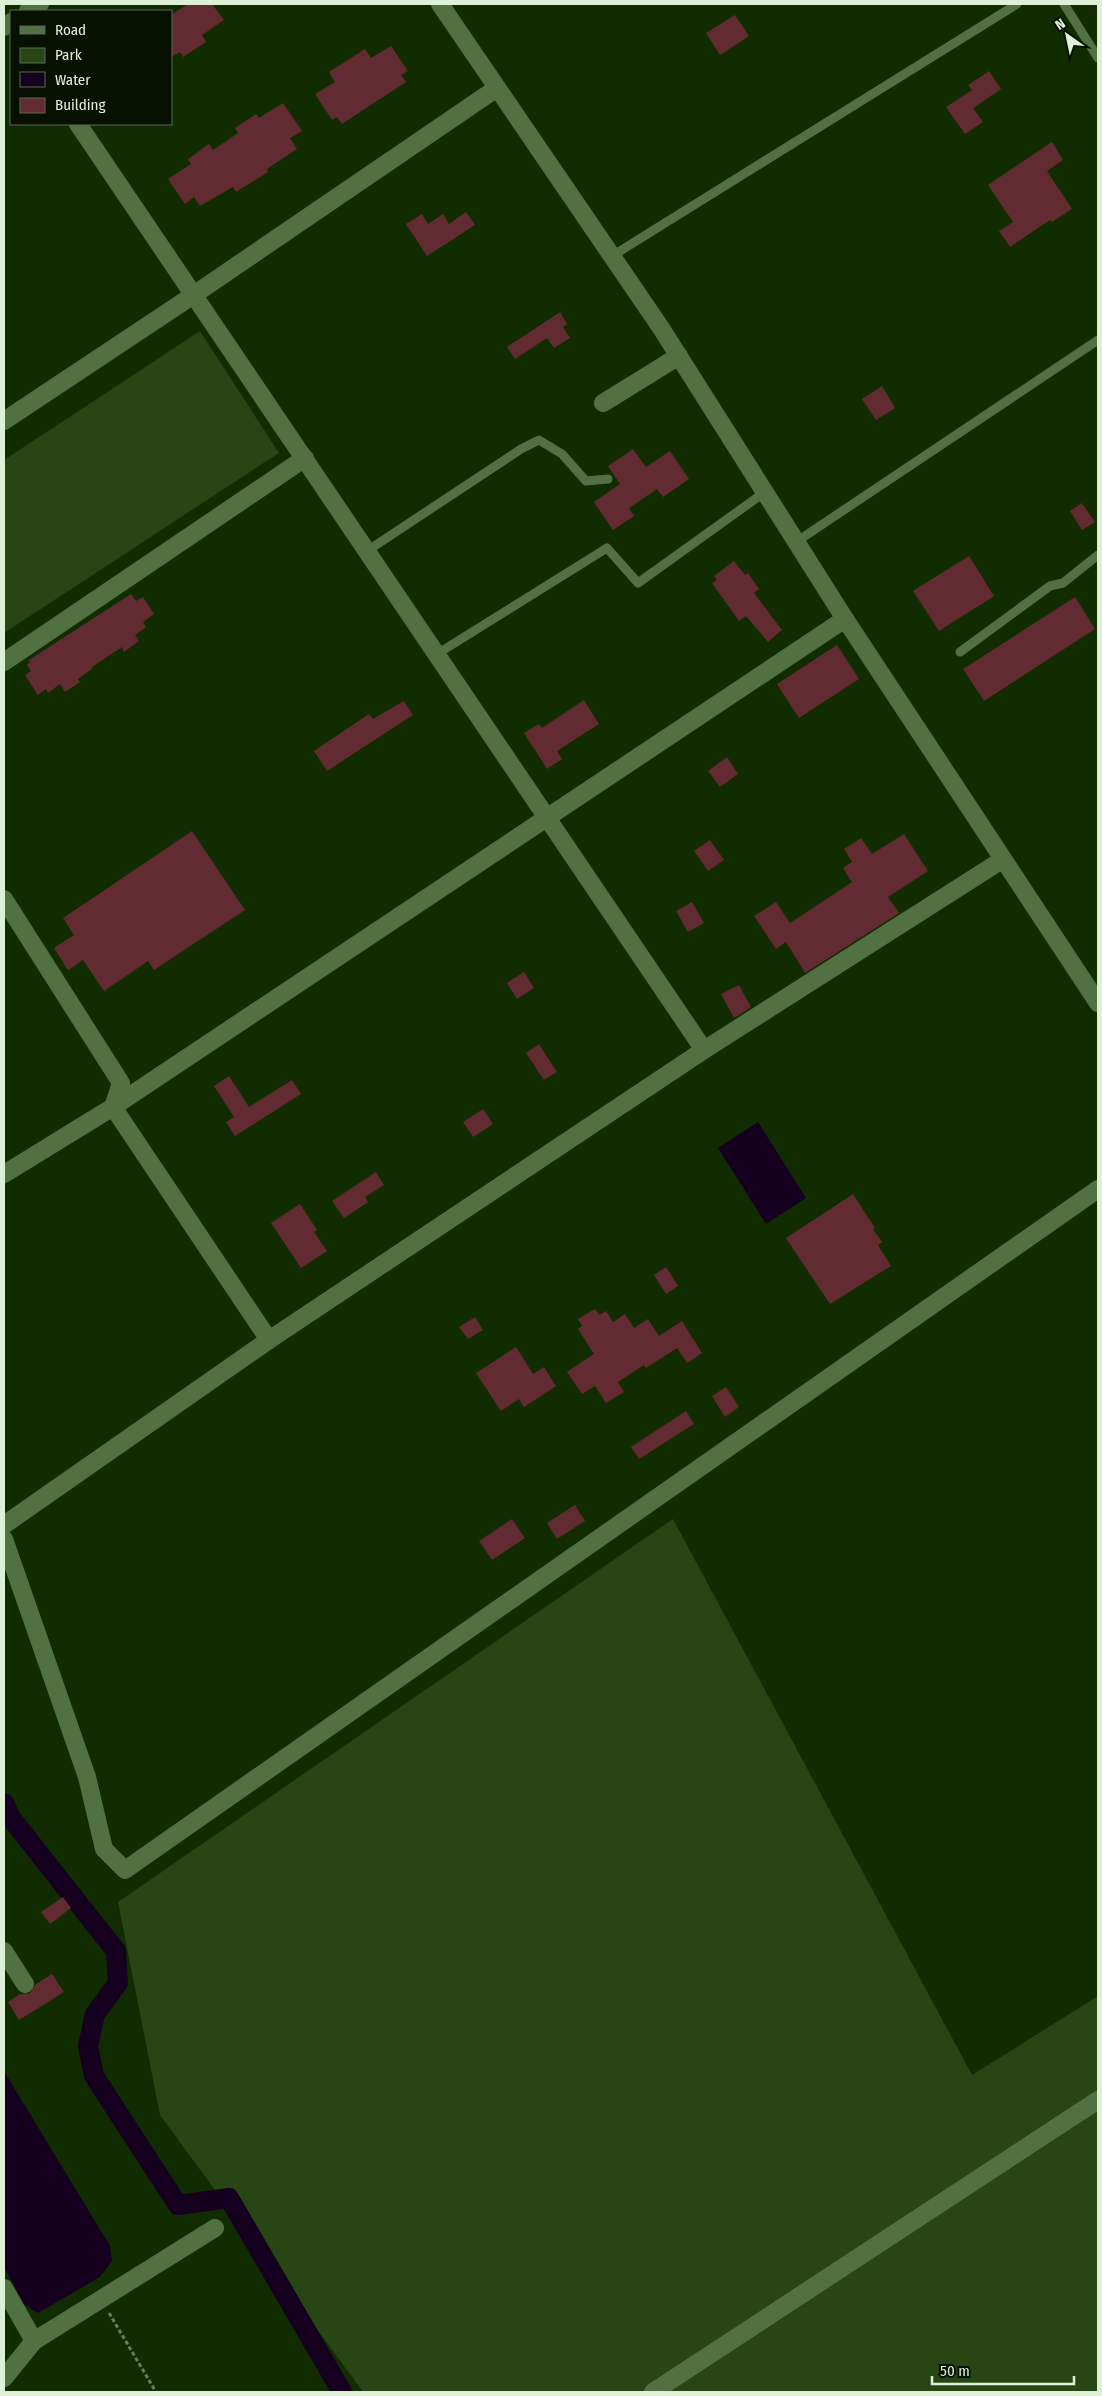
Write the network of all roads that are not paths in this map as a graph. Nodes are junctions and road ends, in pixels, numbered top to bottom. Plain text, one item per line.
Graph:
1 (440, 4) edge
2 (1017, 4) edge
3 (1064, 4) edge
4 (1098, 58) edge
5 (497, 88) junction
6 (79, 125) edge
7 (612, 256) junction
8 (196, 294) junction
9 (1098, 340) edge
10 (679, 356) junction
11 (602, 403) dead end
12 (4, 421) edge
13 (305, 458) junction
14 (608, 479) dead end
15 (765, 492) junction
16 (796, 542) junction
17 (367, 551) junction
18 (1098, 554) edge
19 (845, 619) junction
20 (960, 652) dead end
21 (437, 654) junction
22 (4, 662) edge
23 (547, 816) junction
24 (1002, 860) junction
25 (4, 899) edge
26 (1098, 1003) edge
27 (704, 1050) junction
28 (113, 1107) junction
29 (4, 1174) edge
30 (1098, 1189) edge
31 (270, 1340) junction
32 (4, 1524) edge
33 (4, 1538) edge
34 (4, 1951) edge
35 (25, 1984) dead end
36 (1098, 2100) edge
37 (215, 2228) dead end
38 (4, 2288) edge
39 (34, 2341) junction
40 (4, 2378) edge
41 (653, 2392) edge

1 - 5 street
2 - 7 lane
3 - 4 lane
5 - 7 street
5 - 8 street
6 - 8 street
7 - 10 street
8 - 12 street
8 - 13 street
9 - 16 lane
10 - 11 street
10 - 15 street
13 - 17 street
13 - 22 street
14 - 17 lane
15 - 16 street
15 - 21 lane
16 - 19 street
17 - 21 street
18 - 20 lane
19 - 23 street
19 - 24 street
21 - 23 street
23 - 27 street
23 - 28 street
24 - 26 street
24 - 27 street
25 - 28 street
27 - 31 street
28 - 29 street
28 - 31 street
30 - 33 street
31 - 32 street
34 - 35 street
36 - 41 street
37 - 39 street
38 - 39 street
39 - 40 street

